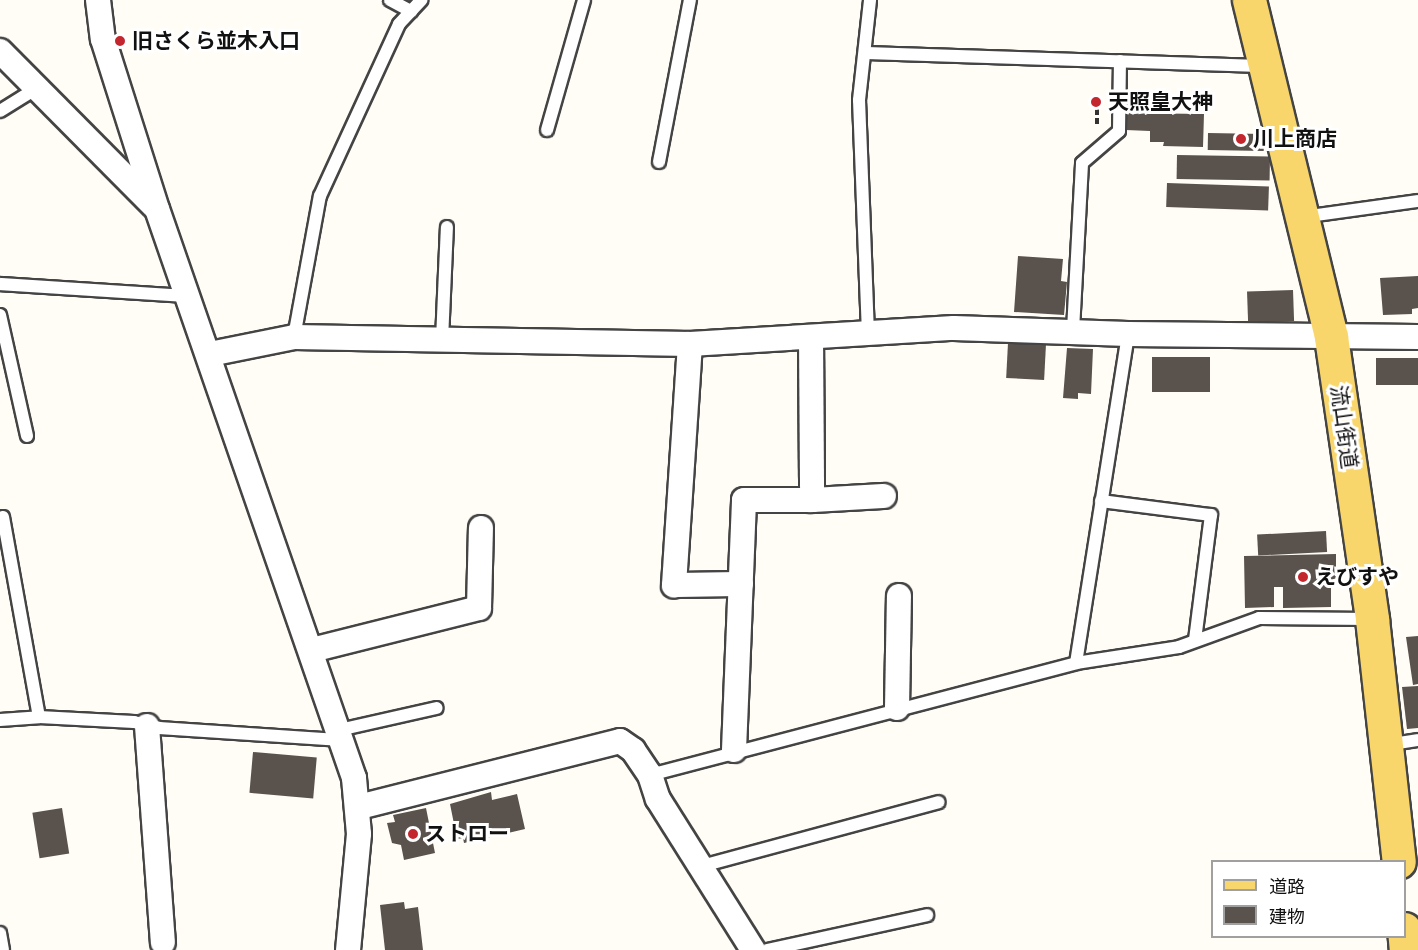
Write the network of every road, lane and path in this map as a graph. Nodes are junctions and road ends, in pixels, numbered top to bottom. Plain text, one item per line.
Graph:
1 (98, 0) edge
2 (390, 0) edge
3 (421, 0) edge
4 (584, 0) edge
5 (690, 0) edge
6 (870, 0) edge
7 (1249, 0) edge
8 (411, 11) junction
9 (0, 51) edge
10 (865, 53) junction
11 (1120, 61) junction
12 (1265, 66) junction
13 (37, 88) junction
14 (0, 111) edge
15 (547, 130) dead end
16 (660, 162) dead end
17 (1418, 201) edge
18 (157, 209) junction
19 (1301, 217) junction
20 (447, 227) dead end
21 (0, 284) edge
22 (189, 296) junction
23 (0, 315) edge
24 (1072, 330) junction
25 (868, 334) junction
26 (1128, 334) junction
27 (811, 337) junction
28 (1418, 337) edge
29 (294, 338) junction
30 (1331, 338) junction
31 (442, 340) junction
32 (690, 344) junction
33 (210, 354) junction
34 (27, 436) dead end
35 (884, 495) dead end
36 (812, 500) junction
37 (1101, 501) junction
38 (3, 517) dead end
39 (481, 528) dead end
40 (741, 584) junction
41 (899, 596) dead end
42 (1372, 619) junction
43 (1195, 640) junction
44 (312, 650) junction
45 (1076, 663) junction
46 (437, 708) dead end
47 (897, 708) junction
48 (39, 717) junction
49 (0, 720) edge
50 (147, 726) junction
51 (341, 735) junction
52 (1418, 740) edge
53 (1385, 745) junction
54 (734, 750) junction
55 (650, 775) junction
56 (939, 801) dead end
57 (359, 807) junction
58 (1399, 860) edge
59 (702, 866) junction
60 (927, 915) dead end
61 (0, 933) edge
62 (163, 942) dead end
63 (3, 950) edge
64 (348, 950) edge
65 (753, 950) edge
66 (766, 950) edge

1 - 18 street
2 - 8 lane
3 - 8 lane
4 - 15 lane
5 - 16 lane
6 - 10 lane
7 - 12 main road, 流山街道
8 - 29 lane
9 - 13 street
10 - 11 lane
10 - 25 lane
11 - 12 lane
11 - 24 lane
12 - 19 main road, 流山街道
13 - 14 lane
13 - 18 street
17 - 19 lane
18 - 22 street
19 - 30 main road, 流山街道
20 - 31 lane
21 - 22 lane
22 - 33 street
23 - 34 lane
24 - 25 street
24 - 26 street
25 - 27 street
26 - 30 street
26 - 37 lane
27 - 32 street
27 - 36 street
28 - 30 street
29 - 31 street
29 - 33 street
30 - 42 main road, 流山街道
31 - 32 street
32 - 40 street
33 - 44 street
35 - 36 street
36 - 40 street
37 - 43 lane
37 - 45 lane
38 - 48 lane
39 - 44 street
40 - 54 street
41 - 47 street
42 - 43 lane
42 - 53 main road, 流山街道
43 - 45 lane
44 - 51 street
45 - 47 lane
46 - 51 lane
47 - 54 lane
48 - 49 lane
48 - 50 lane
50 - 51 lane
50 - 62 street
51 - 57 street
52 - 53 lane
53 - 58 main road, 流山街道
54 - 55 lane
55 - 57 street
55 - 59 street
56 - 59 lane
57 - 64 street
59 - 65 street
60 - 66 lane
61 - 63 lane

